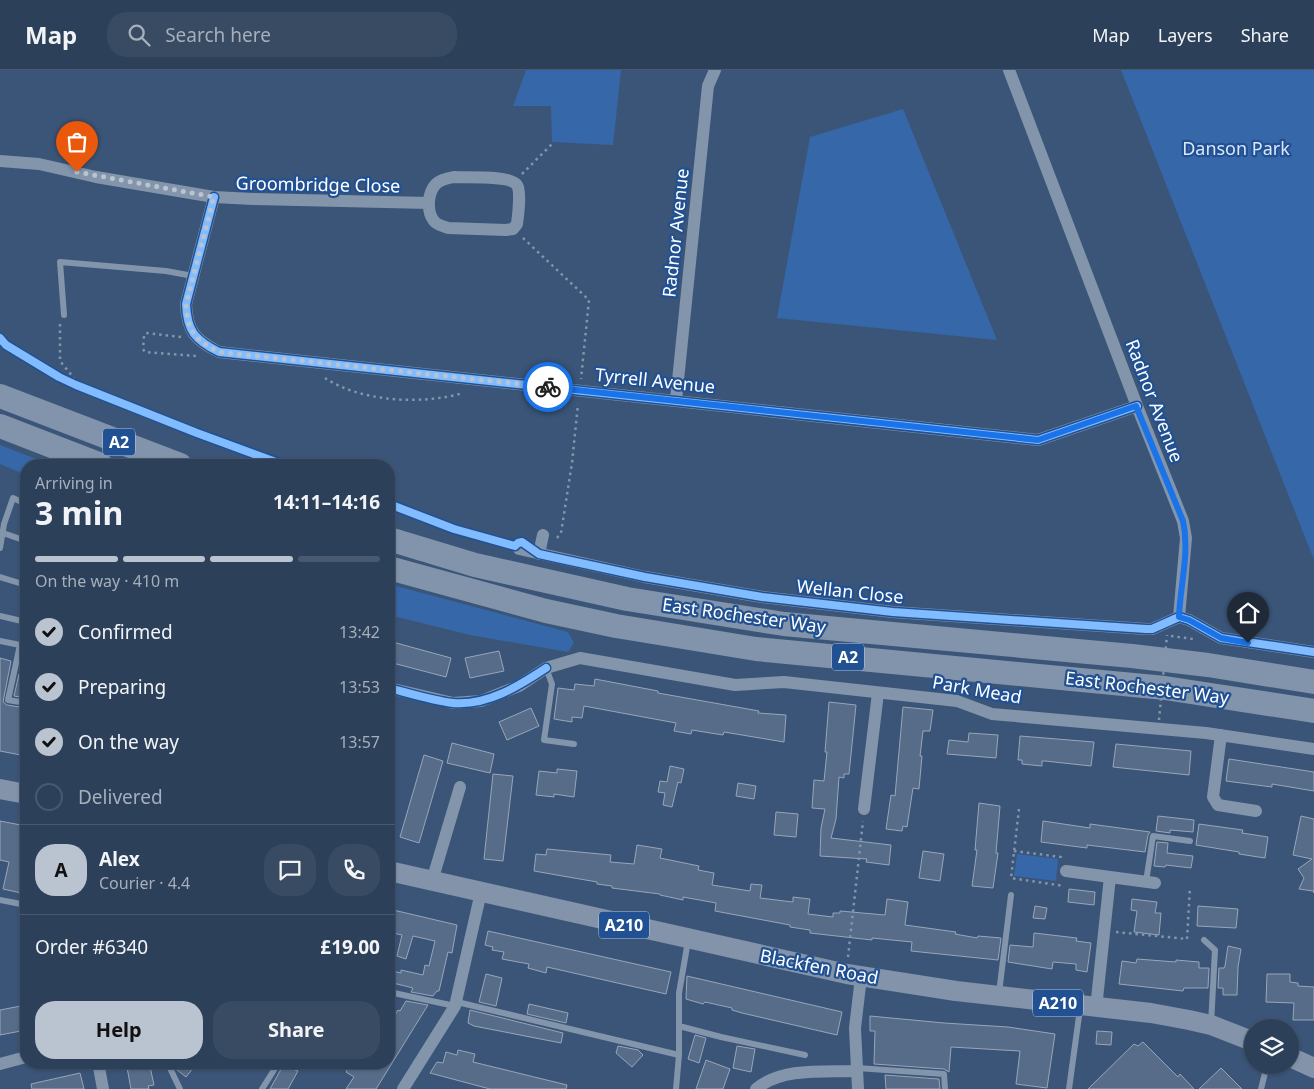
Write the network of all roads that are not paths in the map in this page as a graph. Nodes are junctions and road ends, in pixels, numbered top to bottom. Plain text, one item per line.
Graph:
1 (715, 70) edge
2 (1009, 70) edge
3 (0, 160) edge
4 (214, 197) junction
5 (429, 202) junction
6 (193, 276) junction
7 (64, 313) road end
8 (0, 396) edge
9 (676, 400) junction
10 (1136, 406) junction
11 (0, 426) edge
12 (85, 459) edge
13 (164, 459) edge
14 (20, 501) edge
15 (2, 524) edge
16 (3, 533) junction
17 (543, 535) dead end
18 (20, 539) edge
19 (395, 540) edge
20 (0, 548) edge
21 (519, 550) dead end
22 (539, 554) junction
23 (395, 570) edge
24 (0, 577) edge
25 (20, 583) edge
26 (0, 616) edge
27 (1179, 617) junction
28 (20, 621) edge
29 (0, 642) edge
30 (20, 646) edge
31 (20, 646) edge
32 (1314, 652) edge
33 (546, 668) junction
34 (1314, 682) edge
35 (395, 689) edge
36 (878, 693) junction
37 (20, 702) edge
38 (1314, 712) edge
39 (1221, 735) junction
40 (574, 744) dead end
41 (1314, 749) edge
42 (460, 787) dead end
43 (0, 789) edge
44 (20, 793) edge
45 (864, 809) road end
46 (1256, 811) dead end
47 (1190, 841) dead end
48 (1066, 871) road end
49 (395, 872) edge
50 (1110, 877) junction
51 (432, 881) junction
52 (1151, 882) joint
53 (481, 892) junction
54 (1011, 895) dead end
55 (0, 900) edge
56 (20, 904) edge
57 (688, 940) junction
58 (1204, 940) dead end
59 (854, 976) junction
60 (395, 993) edge
61 (998, 996) junction
62 (456, 1004) junction
63 (1088, 1007) junction
64 (1211, 1025) junction
65 (679, 1026) junction
66 (1244, 1038) edge
67 (679, 1055) junction
68 (805, 1055) dead end
69 (20, 1059) edge
70 (1299, 1061) edge
71 (0, 1064) edge
72 (1314, 1068) edge
73 (99, 1069) edge
74 (171, 1069) edge
75 (275, 1069) edge
76 (857, 1070) junction
77 (1265, 1074) edge
78 (103, 1089) edge
79 (180, 1089) edge
80 (262, 1089) edge
81 (403, 1089) edge
82 (676, 1089) edge
83 (756, 1089) edge
84 (858, 1089) edge
85 (945, 1089) edge
86 (1068, 1089) edge
87 (1262, 1089) edge

1 - 9 street, Radnor Avenue
2 - 10 street, Radnor Avenue
3 - 4 street, Groombridge Close
4 - 5 street, Groombridge Close
4 - 6 street
5 - 5 street
6 - 7 lane
6 - 9 street, Tyrrell Avenue
8 - 13 highway, A2
9 - 10 street, Tyrrell Avenue
10 - 27 street, Radnor Avenue
11 - 12 highway, A2
14 - 15 lane
15 - 16 lane
16 - 18 lane
16 - 20 lane
17 - 22 street
19 - 34 highway, East Rochester Way / A2
21 - 22 street, Wellan Close
22 - 27 street, Wellan Close
23 - 38 highway, East Rochester Way / A2
24 - 25 lane
26 - 28 lane
27 - 32 street
29 - 31 lane
30 - 37 lane
33 - 35 street, Park Mead
33 - 36 street, Park Mead
33 - 40 lane
36 - 39 street, Park Mead
36 - 45 street
39 - 41 street, Park Mead
39 - 46 street
42 - 51 street
43 - 44 main road
47 - 52 lane
48 - 50 street
49 - 51 main road, Blackfen Road / A210
50 - 52 street
50 - 63 street
51 - 53 main road, Blackfen Road / A210
53 - 57 main road, Blackfen Road / A210
53 - 62 street
54 - 61 lane
55 - 56 lane
57 - 59 main road, Blackfen Road / A210
57 - 65 lane
58 - 64 lane
59 - 61 main road, Blackfen Road / A210
59 - 76 street
60 - 62 lane
61 - 63 main road, Blackfen Road / A210
62 - 67 lane
62 - 81 street
63 - 64 main road, Blackfen Road / A210
63 - 86 lane
64 - 66 main road, Blackfen Road / A210
65 - 67 lane
65 - 68 lane
67 - 82 lane
69 - 71 street
70 - 72 main road
73 - 78 street
74 - 79 lane
75 - 80 lane
76 - 83 street
76 - 84 street
76 - 85 lane
77 - 87 lane

